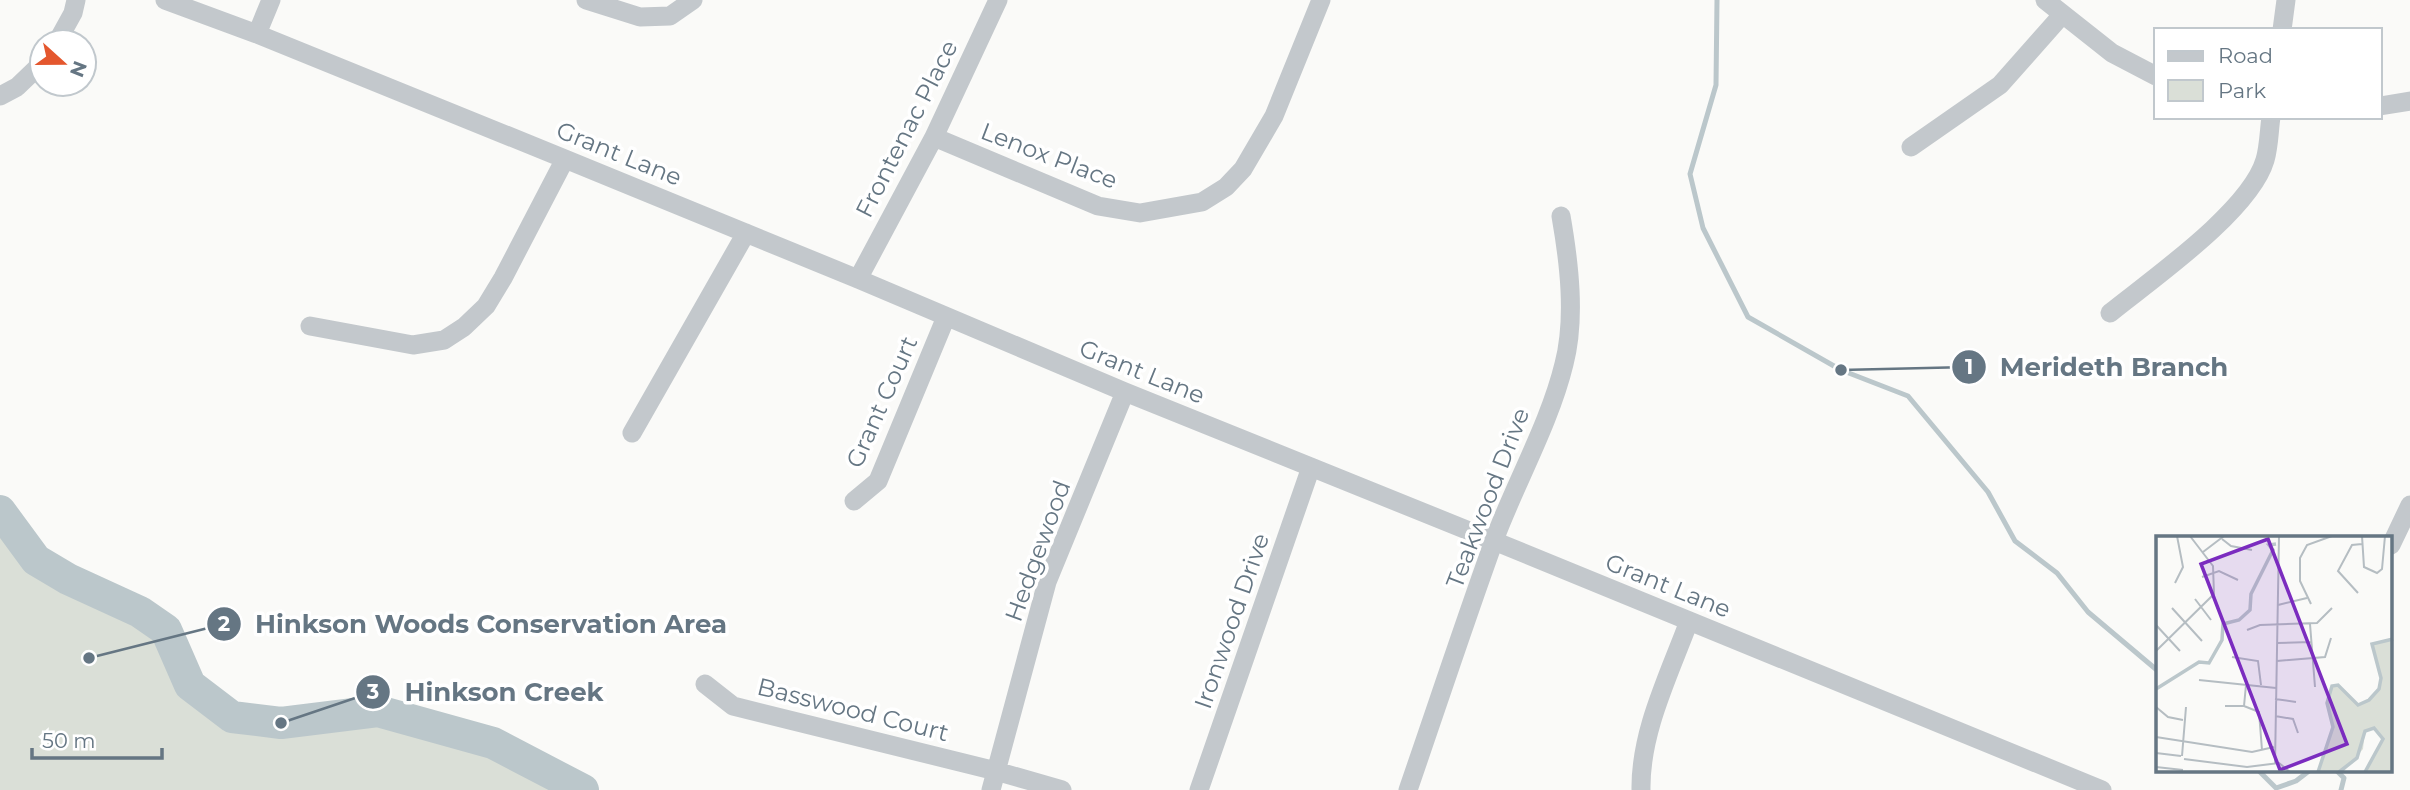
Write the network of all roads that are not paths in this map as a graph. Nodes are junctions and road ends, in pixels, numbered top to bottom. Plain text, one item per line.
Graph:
1 (76, 0) edge
2 (165, 0) edge
3 (271, 0) edge
4 (586, 0) edge
5 (693, 0) edge
6 (998, 0) edge
7 (1321, 0) edge
8 (2045, 0) edge
9 (2286, 0) edge
10 (2062, 15) junction
11 (65, 28) edge
12 (2282, 28) edge
13 (257, 34) junction
14 (2154, 75) edge
15 (28, 77) edge
16 (0, 96) edge
17 (2410, 101) edge
18 (2382, 106) edge
19 (2272, 119) edge
20 (934, 137) junction
21 (1911, 147) dead end
22 (565, 159) junction
23 (1561, 216) dead end
24 (746, 233) junction
25 (858, 279) junction
26 (2109, 313) dead end
27 (946, 317) junction
28 (310, 326) dead end
29 (1125, 392) junction
30 (632, 433) dead end
31 (1311, 467) junction
32 (853, 501) dead end
33 (2410, 505) edge
34 (1494, 541) junction
35 (2392, 543) edge
36 (1689, 621) junction
37 (705, 684) dead end
38 (994, 780) edge
39 (1062, 790) edge
40 (1199, 790) edge
41 (1408, 790) edge
42 (1641, 790) edge
43 (2102, 790) edge

1 - 11 street
2 - 13 street, Grant Lane
3 - 13 street
4 - 5 street
6 - 20 street, Frontenac Place
7 - 20 street, Lenox Place
8 - 10 street
9 - 12 street
10 - 14 street
10 - 21 street
13 - 22 street, Grant Lane
15 - 16 street
17 - 18 street
19 - 26 street
20 - 25 street, Frontenac Place
22 - 24 street, Grant Lane
22 - 28 street
23 - 34 street, Teakwood Drive
24 - 25 street, Grant Lane
24 - 30 street
25 - 27 street, Grant Lane
27 - 29 street, Grant Lane
27 - 32 street, Grant Court
29 - 31 street, Grant Lane
29 - 38 street, Hedgewood
31 - 34 street, Grant Lane
31 - 40 street, Ironwood Drive
33 - 35 street
34 - 36 street, Grant Lane
34 - 41 street, Teakwood Drive
36 - 42 street
36 - 43 street, Grant Lane
37 - 38 street, Basswood Court
38 - 39 street, Basswood Court

